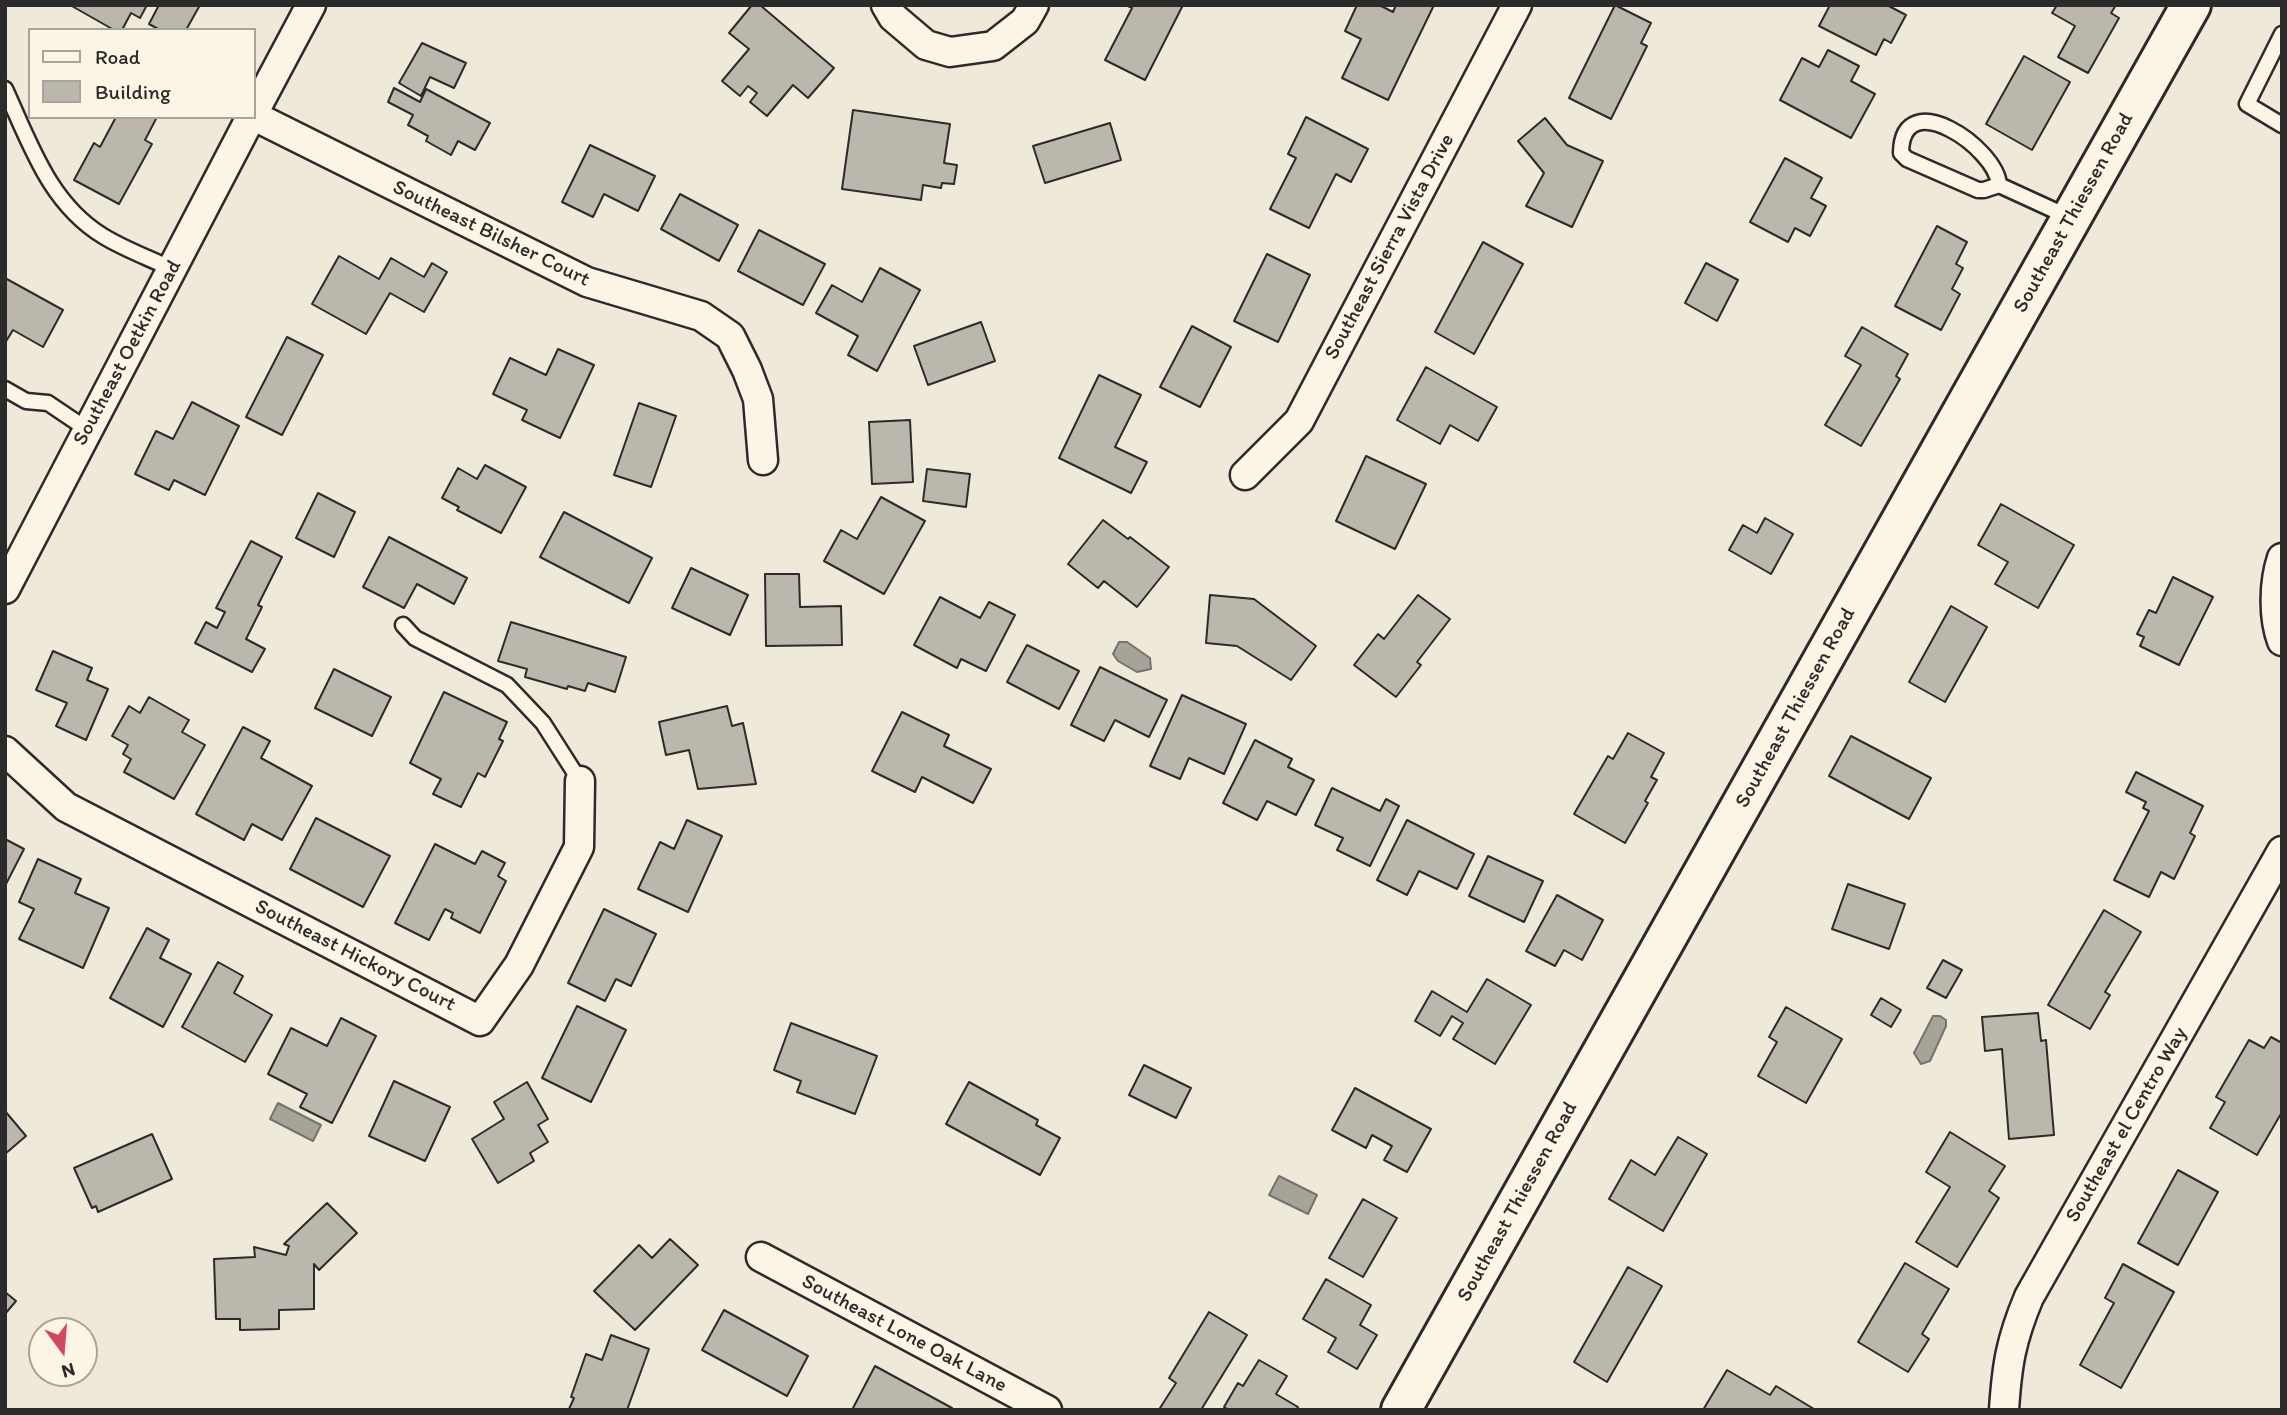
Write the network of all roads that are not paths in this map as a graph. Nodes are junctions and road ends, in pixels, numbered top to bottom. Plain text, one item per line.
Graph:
1 (311, 5) edge
2 (886, 5) edge
3 (1034, 5) edge
4 (1517, 5) edge
5 (2191, 5) edge
6 (2282, 34) edge
7 (5, 89) edge
8 (256, 109) edge
9 (256, 116) edge
10 (251, 119) edge
11 (2282, 125) edge
12 (1999, 185) junction
13 (2072, 218) junction
14 (172, 269) junction
15 (5, 389) edge
16 (88, 430) junction
17 (763, 460) dead end
18 (1245, 475) dead end
19 (2282, 558) edge
20 (5, 589) edge
21 (403, 625) dead end
22 (2282, 641) edge
23 (5, 751) edge
24 (580, 781) joint
25 (2282, 851) edge
26 (761, 1258) dead end
27 (1047, 1410) edge
28 (1401, 1410) edge
29 (2004, 1410) edge

1 - 8 street, Southeast Oetkin Road
2 - 3 street
4 - 18 street, Southeast Sierra Vista Drive
5 - 13 main road, Southeast Thiessen Road
6 - 11 lane
7 - 14 lane
9 - 17 street, Southeast Bilsher Court
10 - 14 street, Southeast Oetkin Road
12 - 12 lane
12 - 13 lane
13 - 28 main road, Southeast Thiessen Road
14 - 16 street, Southeast Oetkin Road
15 - 16 lane
16 - 20 street, Southeast Oetkin Road
19 - 22 street
21 - 24 lane
23 - 24 street, Southeast Hickory Court
25 - 29 street, Southeast el Centro Way
26 - 27 street, Southeast Lone Oak Lane

